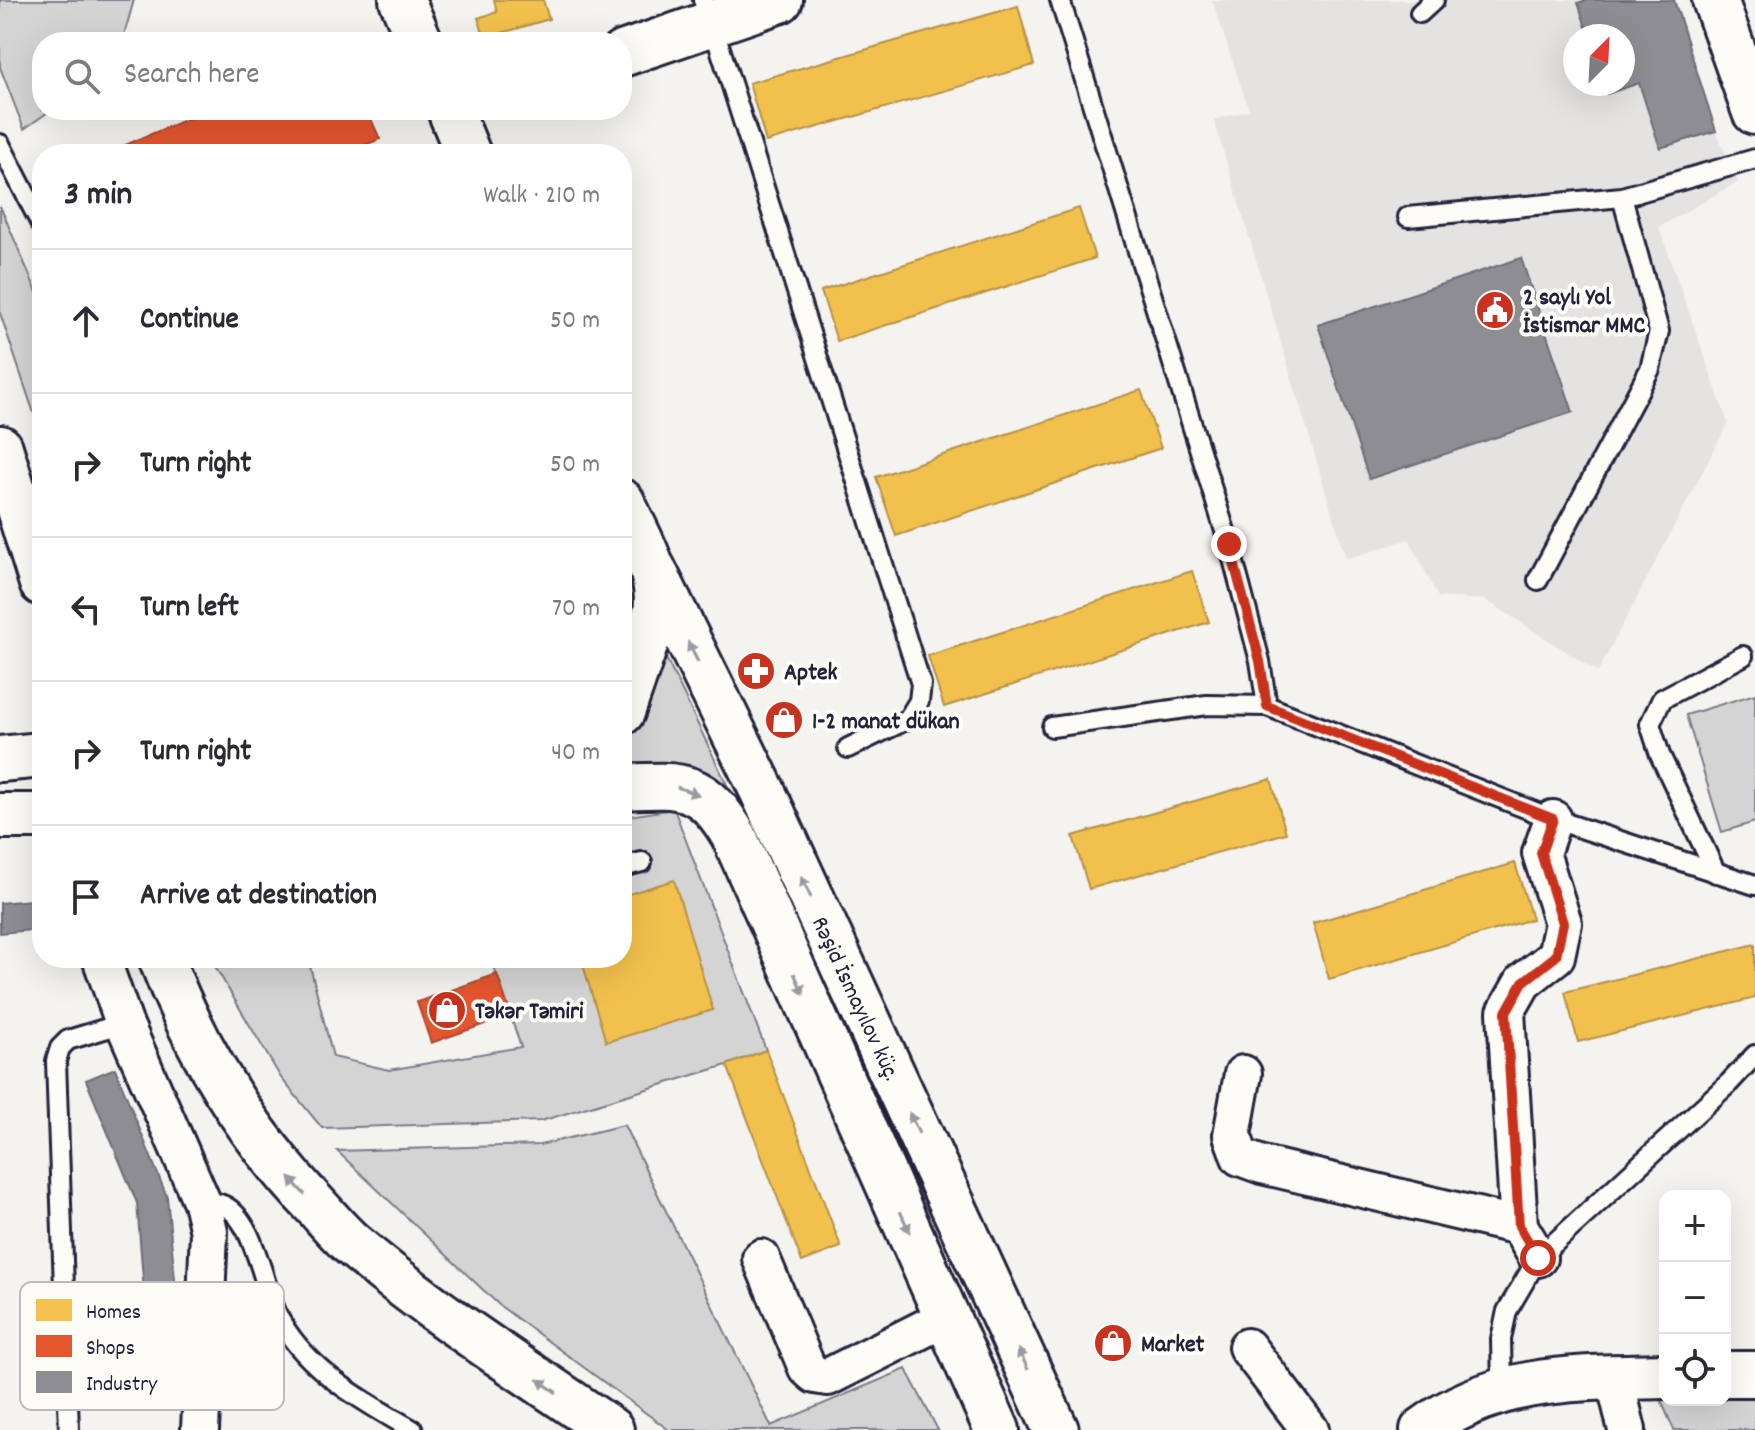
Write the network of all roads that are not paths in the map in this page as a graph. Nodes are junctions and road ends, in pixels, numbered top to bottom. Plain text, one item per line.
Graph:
1 (402, 0) edge
2 (780, 0) edge
3 (1060, 0) edge
4 (1715, 0) edge
5 (708, 12) edge
6 (416, 32) edge
7 (632, 49) edge
8 (1755, 112) edge
9 (455, 120) edge
10 (0, 144) edge
11 (464, 144) edge
12 (1755, 159) edge
13 (1622, 197) junction
14 (32, 206) edge
15 (1408, 217) dead end
16 (0, 448) edge
17 (32, 551) edge
18 (637, 555) edge
19 (1538, 580) dead end
20 (1743, 656) dead end
21 (632, 683) edge
22 (1267, 706) junction
23 (1052, 727) dead end
24 (848, 748) dead end
25 (32, 756) edge
26 (0, 759) edge
27 (632, 787) edge
28 (0, 816) edge
29 (32, 816) edge
30 (1553, 819) junction
31 (642, 862) dead end
32 (632, 864) edge
33 (1716, 873) junction
34 (1755, 885) edge
35 (105, 968) edge
36 (165, 968) edge
37 (124, 1023) junction
38 (1755, 1055) edge
39 (1243, 1074) dead end
40 (202, 1202) junction
41 (1519, 1226) junction
42 (761, 1258) dead end
43 (1538, 1258) junction
44 (64, 1282) edge
45 (208, 1282) edge
46 (265, 1282) edge
47 (947, 1317) junction
48 (284, 1327) edge
49 (1247, 1347) dead end
50 (1731, 1374) edge
51 (1755, 1374) edge
52 (1659, 1376) edge
53 (1614, 1377) junction
54 (1502, 1389) junction
55 (68, 1410) edge
56 (201, 1410) edge
57 (69, 1430) edge
58 (200, 1430) edge
59 (413, 1430) edge
60 (611, 1430) edge
61 (997, 1430) edge
62 (1056, 1430) edge
63 (1310, 1430) edge
64 (1423, 1430) edge
65 (1627, 1430) edge

1 - 6 main road
2 - 5 main road
3 - 22 lane
4 - 8 main road
5 - 7 main road
5 - 24 lane
9 - 11 main road
10 - 14 lane
12 - 13 lane
13 - 15 lane
13 - 19 lane
16 - 17 main road
18 - 21 main road
62 -> 18 main road, Rəşid İsmayılov küç.
20 - 33 lane
22 - 23 lane
22 - 30 lane
25 - 26 main road
27 -> 47 main road, Rəşid İsmayılov küç.
28 - 29 main road
30 - 33 lane
30 - 41 street
31 - 32 lane
33 - 34 lane
35 - 37 street
60 -> 36 main road
37 - 40 street
37 - 44 lane
38 - 43 lane
39 - 41 street
40 - 45 street
40 - 46 lane
41 - 43 street
42 - 47 street
43 - 54 lane
47 - 61 main road, Rəşid İsmayılov küç.
48 - 59 lane
49 - 63 street
50 - 51 main road
52 - 53 main road
53 - 54 main road
53 - 65 street
54 - 64 main road
55 - 57 lane
56 - 58 street

